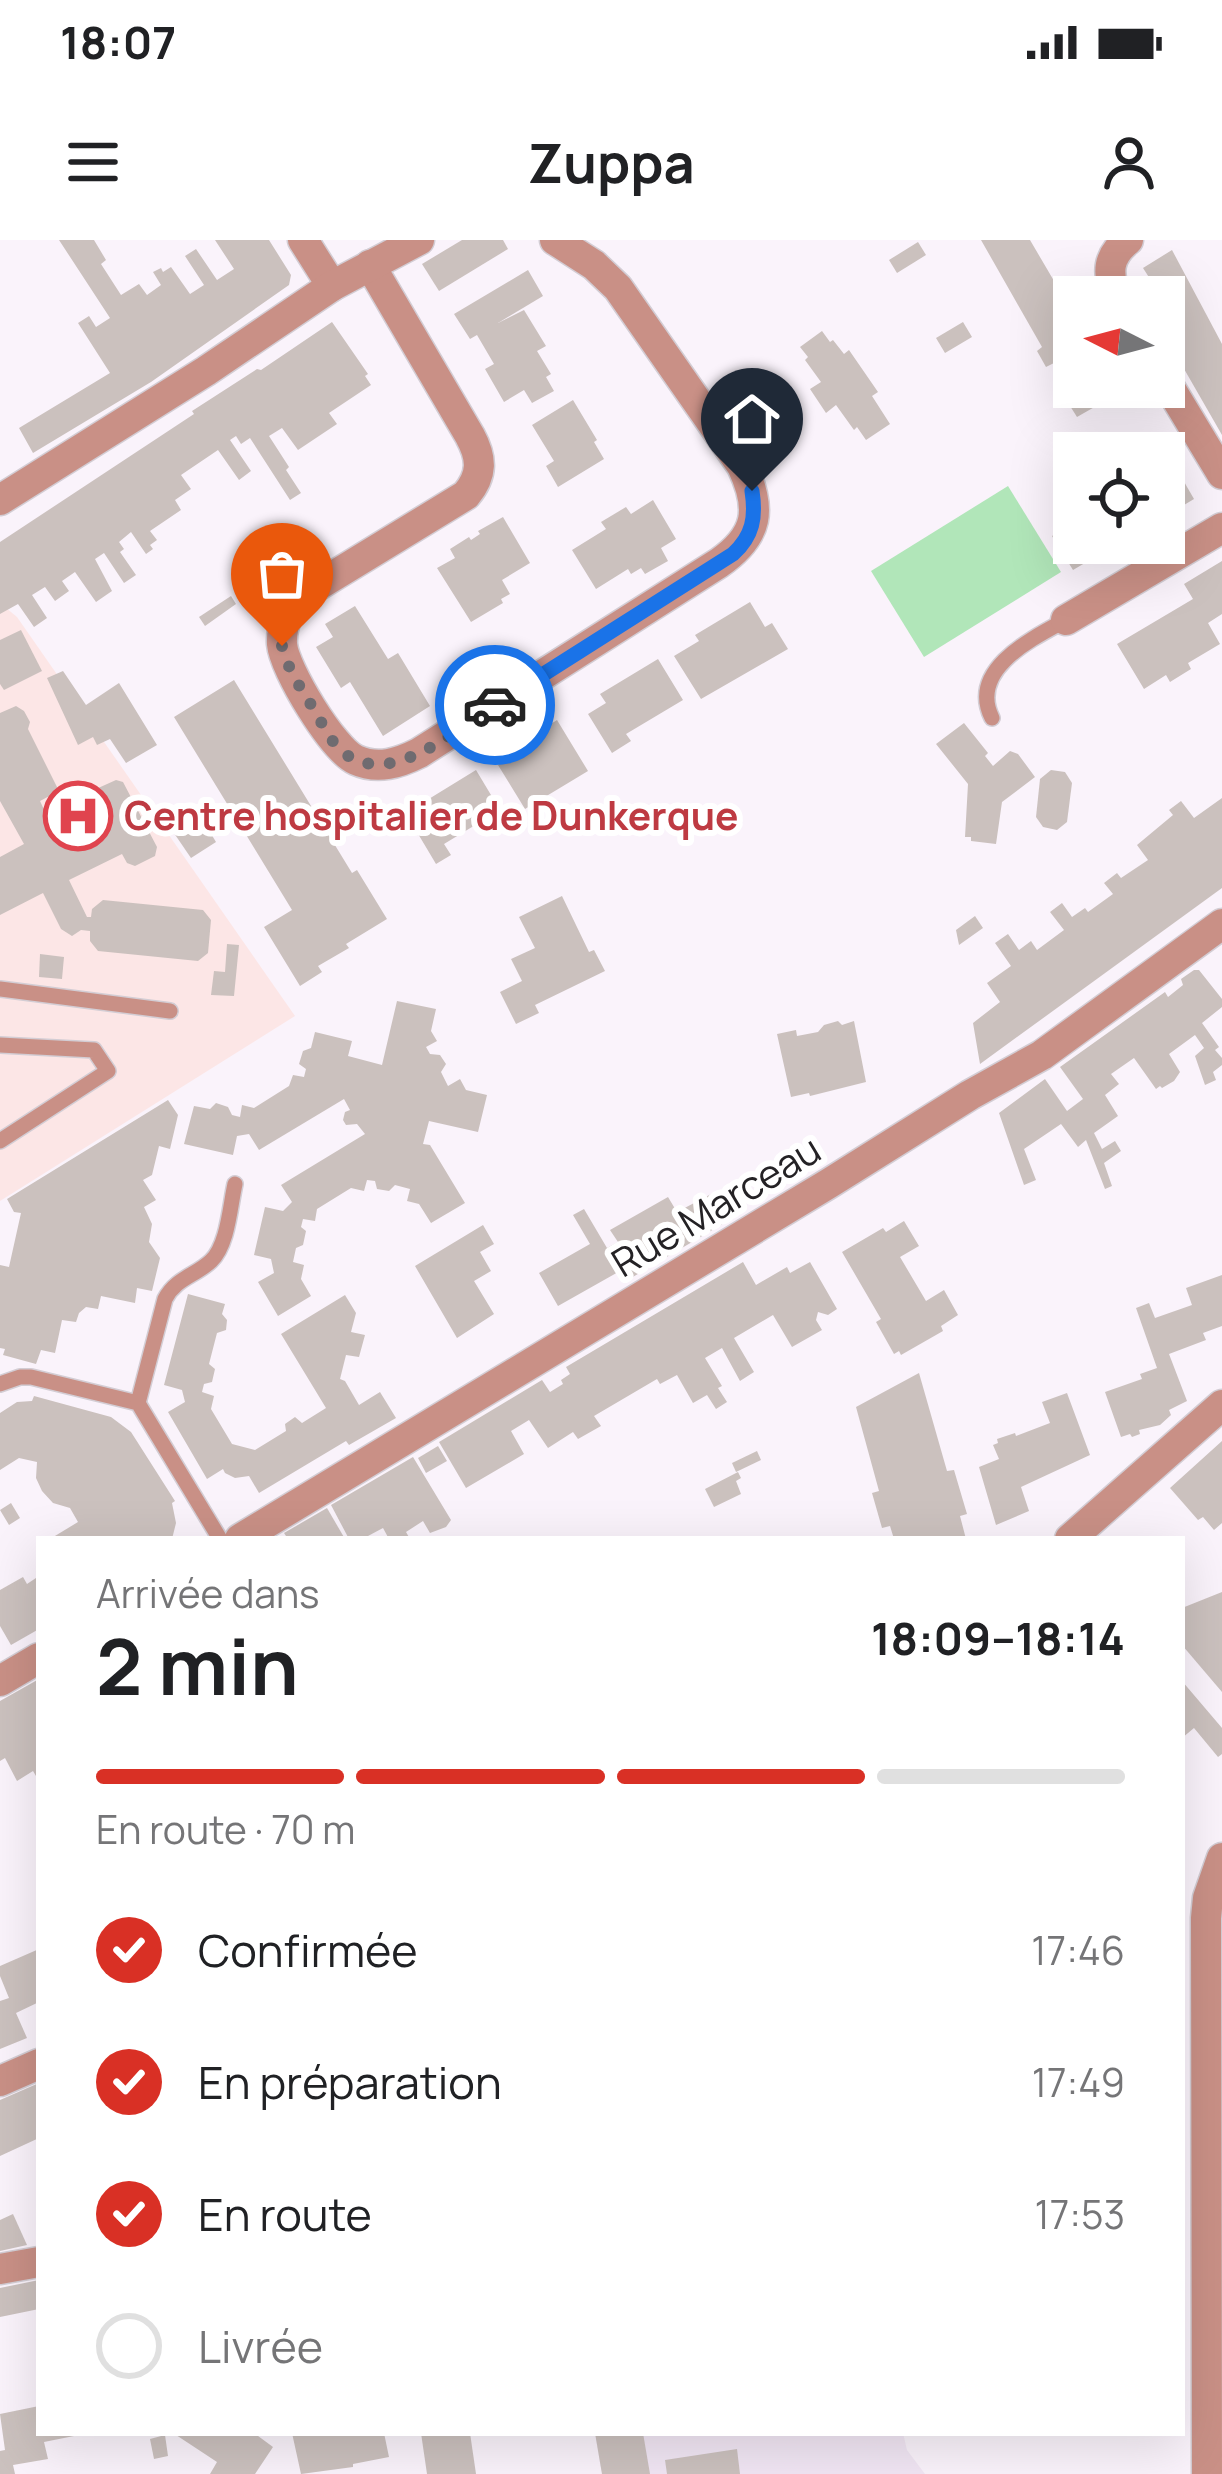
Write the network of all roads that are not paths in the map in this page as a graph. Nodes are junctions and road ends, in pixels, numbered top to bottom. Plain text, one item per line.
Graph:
1 (303, 240) edge
2 (419, 240) edge
3 (555, 240) edge
4 (1128, 240) edge
5 (370, 265) junction
6 (1110, 276) edge
7 (332, 286) junction
8 (1182, 408) edge
9 (1222, 473) edge
10 (0, 500) edge
11 (1222, 528) edge
12 (1066, 620) joint
13 (992, 718) dead end
14 (1222, 924) edge
15 (0, 989) edge
16 (170, 1011) dead end
17 (0, 1045) edge
18 (0, 1141) edge
19 (236, 1184) dead end
20 (0, 1384) edge
21 (138, 1403) junction
22 (1222, 1405) edge
23 (218, 1536) edge
24 (245, 1536) edge
25 (1073, 1536) edge
26 (36, 1660) edge
27 (0, 1681) edge
28 (1222, 1858) edge
29 (36, 2066) edge
30 (0, 2081) edge
31 (36, 2263) edge
32 (0, 2269) edge
33 (1214, 2438) edge
34 (1207, 2474) edge

1 - 7 street
2 - 5 street
3 - 5 street
4 - 6 street
5 - 7 street
7 - 10 street
8 - 9 street
11 - 12 street
12 - 13 lane
14 - 24 street, Rue Marceau
15 - 16 lane
17 - 18 lane
19 - 21 lane
20 - 21 lane
21 - 23 lane
22 - 25 street
26 - 27 street
28 - 33 street
29 - 30 street
31 - 32 street
33 - 34 street

